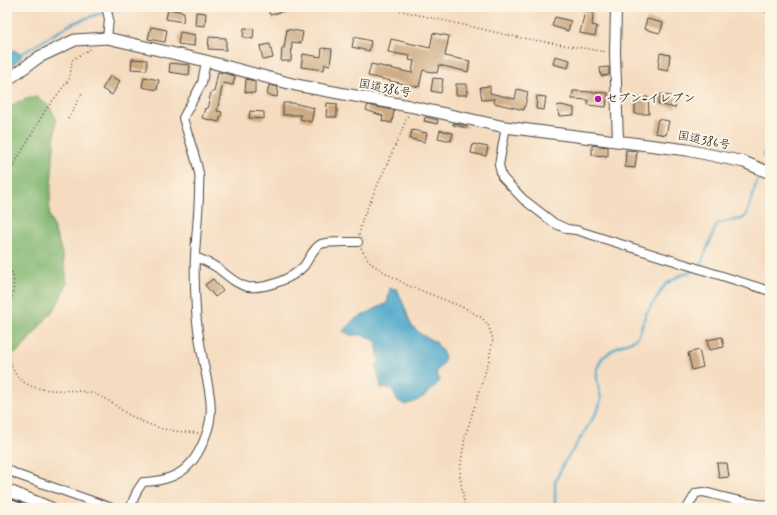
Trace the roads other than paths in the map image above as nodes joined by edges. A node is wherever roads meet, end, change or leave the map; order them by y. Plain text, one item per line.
1 (616, 7) edge
2 (107, 9) edge
3 (107, 38) junction
4 (206, 61) junction
5 (7, 82) edge
6 (505, 127) junction
7 (618, 141) junction
8 (770, 173) edge
9 (358, 242) road end
10 (195, 257) junction
11 (770, 291) edge
12 (7, 469) edge
13 (7, 490) edge
14 (7, 504) edge
15 (770, 504) edge
16 (18, 508) edge
17 (51, 508) edge
18 (112, 508) edge
19 (130, 508) edge
20 (687, 508) edge

1 - 7 main road
2 - 3 street
3 - 4 highway, 国道386号
3 - 5 highway, 国道386号
4 - 6 highway, 国道386号
4 - 10 street
6 - 7 highway, 国道386号
6 - 11 street
7 - 8 highway, 国道386号
9 - 10 street
10 - 19 street
12 - 18 street
13 - 17 highway
14 - 16 highway
15 - 20 street

